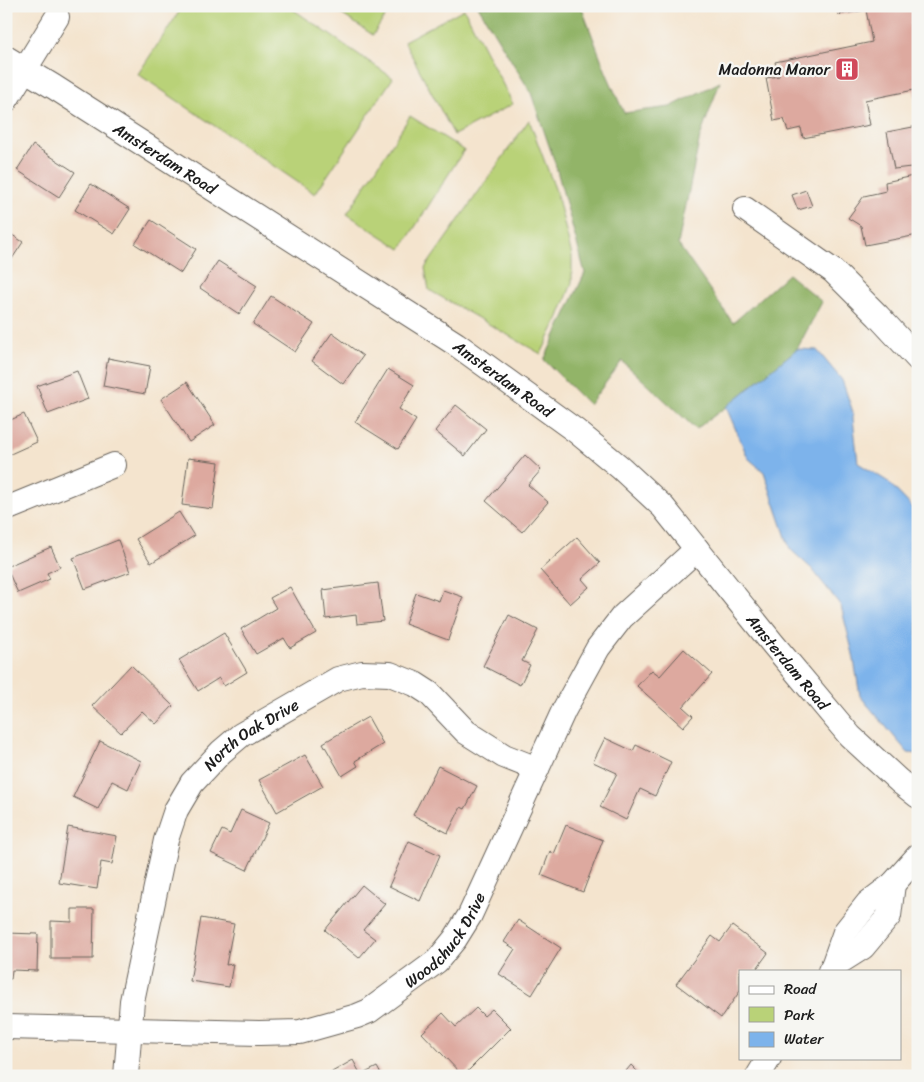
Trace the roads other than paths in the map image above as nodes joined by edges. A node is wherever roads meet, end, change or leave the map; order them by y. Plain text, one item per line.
1 (57, 17) dead end
2 (16, 64) edge
3 (6, 100) edge
4 (745, 209) dead end
5 (918, 359) edge
6 (114, 465) dead end
7 (6, 509) edge
8 (697, 549) junction
9 (537, 770) junction
10 (918, 796) edge
11 (918, 856) edge
12 (832, 968) edge
13 (6, 1027) edge
14 (129, 1030) junction
15 (768, 1060) edge
16 (126, 1076) edge
17 (758, 1076) edge

1 - 2 street
2 - 3 street
2 - 8 street, Amsterdam Road
4 - 5 street
6 - 7 street
8 - 9 street, Woodchuck Drive
8 - 10 street, Amsterdam Road
9 - 14 street, Woodchuck Drive
9 - 14 street, North Oak Drive
11 - 12 street
13 - 14 street, Woodchuck Drive
14 - 16 street, North Oak Drive
15 - 17 street

